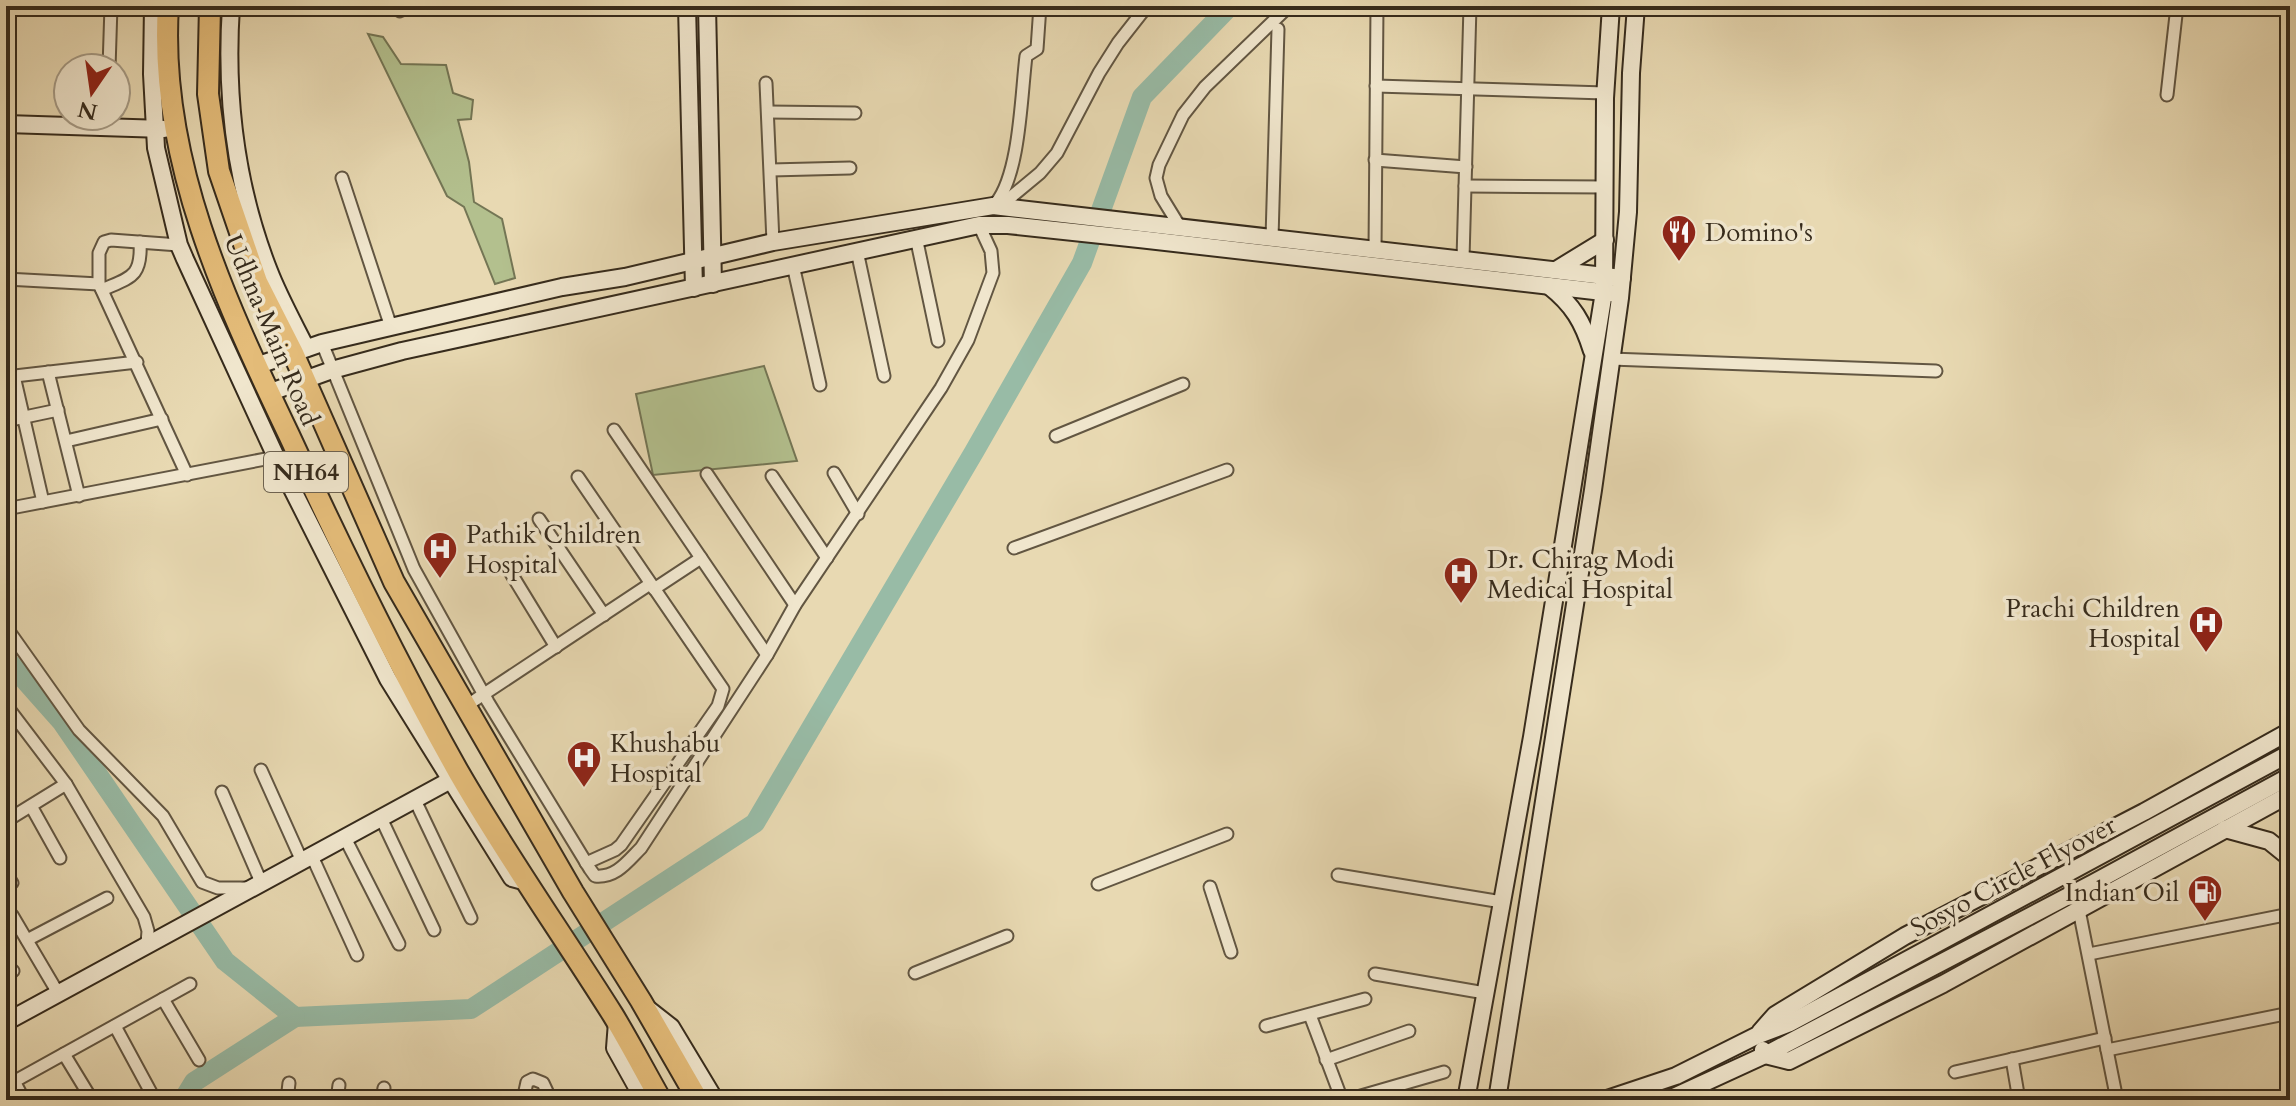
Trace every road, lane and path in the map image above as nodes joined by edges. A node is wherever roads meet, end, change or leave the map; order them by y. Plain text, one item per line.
1 (111, 6) edge
2 (153, 6) edge
3 (168, 6) edge
4 (210, 6) edge
5 (231, 6) edge
6 (687, 6) edge
7 (707, 6) edge
8 (1040, 6) edge
9 (1147, 6) edge
10 (1289, 6) edge
11 (1377, 6) edge
12 (1470, 6) edge
13 (1611, 6) edge
14 (1636, 6) edge
15 (2177, 6) edge
16 (1278, 29) dead end
17 (110, 52) edge
18 (766, 83) dead end
19 (1376, 86) junction
20 (1468, 88) junction
21 (1605, 93) junction
22 (2167, 95) dead end
23 (768, 112) junction
24 (855, 113) dead end
25 (52, 123) edge
26 (6, 124) edge
27 (132, 125) edge
28 (164, 129) junction
29 (1375, 160) junction
30 (1466, 167) junction
31 (850, 168) dead end
32 (771, 170) junction
33 (342, 178) dead end
34 (1465, 186) junction
35 (1605, 187) junction
36 (1001, 207) junction
37 (979, 225) junction
38 (1180, 227) junction
39 (1141, 231) junction
40 (916, 237) junction
41 (1272, 238) junction
42 (1605, 240) junction
43 (140, 242) junction
44 (773, 242) junction
45 (179, 245) junction
46 (1375, 250) junction
47 (857, 251) junction
48 (711, 255) junction
49 (1463, 259) junction
50 (693, 260) junction
51 (793, 265) junction
52 (1556, 270) junction
53 (6, 279) edge
54 (713, 284) junction
55 (1613, 285) junction
56 (1549, 286) junction
57 (101, 287) junction
58 (694, 288) junction
59 (391, 327) junction
60 (938, 341) dead end
61 (307, 348) junction
62 (1594, 356) junction
63 (1611, 359) junction
64 (137, 362) junction
65 (256, 366) junction
66 (332, 370) junction
67 (1936, 371) dead end
68 (48, 372) junction
69 (10, 376) edge
70 (884, 376) dead end
71 (304, 379) junction
72 (1183, 384) dead end
73 (820, 385) dead end
74 (268, 393) junction
75 (58, 410) junction
76 (23, 417) junction
77 (162, 419) junction
78 (6, 421) edge
79 (614, 430) dead end
80 (1056, 436) dead end
81 (66, 441) junction
82 (276, 457) junction
83 (1227, 470) dead end
84 (834, 473) dead end
85 (707, 474) dead end
86 (187, 475) junction
87 (772, 476) dead end
88 (578, 477) dead end
89 (6, 492) edge
90 (79, 496) junction
91 (43, 502) junction
92 (8, 508) edge
93 (858, 514) junction
94 (539, 519) dead end
95 (1014, 548) dead end
96 (701, 558) junction
97 (827, 558) junction
98 (509, 570) dead end
99 (652, 586) junction
100 (795, 605) junction
101 (604, 615) junction
102 (6, 627) edge
103 (556, 647) junction
104 (767, 655) junction
105 (485, 695) junction
106 (6, 705) edge
107 (466, 706) junction
108 (2290, 731) edge
109 (2290, 753) edge
110 (261, 770) dead end
111 (2290, 776) edge
112 (455, 777) junction
113 (66, 784) junction
114 (222, 792) dead end
115 (2290, 794) edge
116 (414, 798) junction
117 (31, 806) junction
118 (380, 816) junction
119 (6, 821) edge
120 (2225, 829) junction
121 (1227, 834) dead end
122 (344, 836) junction
123 (306, 857) junction
124 (60, 858) dead end
125 (2290, 858) edge
126 (586, 863) junction
127 (1338, 875) dead end
128 (1098, 884) dead end
129 (255, 885) junction
130 (1210, 887) dead end
131 (107, 898) dead end
132 (1502, 902) junction
133 (2079, 910) junction
134 (2290, 914) edge
135 (12, 915) dead end
136 (471, 918) dead end
137 (434, 930) dead end
138 (1007, 936) dead end
139 (27, 940) junction
140 (151, 941) junction
141 (399, 944) dead end
142 (1231, 952) dead end
143 (2089, 954) junction
144 (357, 955) dead end
145 (915, 973) dead end
146 (1375, 974) dead end
147 (190, 984) dead end
148 (58, 993) junction
149 (1485, 993) junction
150 (163, 999) junction
151 (1365, 999) dead end
152 (642, 1003) junction
153 (2290, 1013) edge
154 (1310, 1015) junction
155 (616, 1020) junction
156 (6, 1022) edge
157 (115, 1026) junction
158 (1266, 1026) dead end
159 (1793, 1030) junction
160 (1409, 1031) dead end
161 (1756, 1036) junction
162 (2106, 1044) junction
163 (64, 1054) junction
164 (1765, 1055) junction
165 (2012, 1059) junction
166 (199, 1060) dead end
167 (1326, 1060) junction
168 (1444, 1072) dead end
169 (1955, 1072) dead end
170 (289, 1083) dead end
171 (10, 1084) edge
172 (339, 1085) dead end
173 (24, 1100) edge
174 (92, 1100) edge
175 (155, 1100) edge
176 (287, 1100) edge
177 (337, 1100) edge
178 (523, 1100) edge
179 (551, 1100) edge
180 (644, 1100) edge
181 (661, 1100) edge
182 (698, 1100) edge
183 (715, 1100) edge
184 (1345, 1100) edge
185 (1466, 1100) edge
186 (1497, 1100) edge
187 (1604, 1100) edge
188 (1667, 1100) edge
189 (2019, 1100) edge
190 (2117, 1100) edge

1 - 17 street
2 - 28 street
3 - 28 highway, Udhna Main Road / NH64
4 - 61 highway, NH64
5 - 61 street
6 - 50 street
7 - 48 street
8 - 36 street
9 - 36 street
10 - 38 street
11 - 19 street
12 - 20 street
13 - 21 street
14 - 55 street
15 - 22 street
16 - 41 street
18 - 23 street
19 - 20 street
19 - 29 street
20 - 21 street
20 - 30 street
21 - 35 street
23 - 24 street
23 - 32 street
25 - 26 street
27 - 28 street
28 - 45 street
28 - 65 highway, Udhna Main Road / NH64
29 - 30 street
29 - 46 street
30 - 34 street
31 - 32 street
32 - 44 street
33 - 59 street
34 - 35 street
34 - 49 street
35 - 42 street
36 - 39 street
36 - 44 street
37 - 39 street
37 - 40 street
37 - 93 street
38 - 39 street
38 - 41 street
39 - 56 street
40 - 47 street
40 - 60 street
41 - 46 street
42 - 52 street
42 - 55 street
43 - 45 street
43 - 57 street
43 - 57 street
44 - 48 street
45 - 82 street
46 - 49 street
47 - 51 street
47 - 70 street
48 - 50 street
48 - 54 street
49 - 52 street
50 - 58 street
50 - 59 street
51 - 54 street
51 - 73 street
52 - 55 street
53 - 57 street
54 - 58 street
55 - 56 street
55 - 62 street
55 - 63 street
56 - 62 street
57 - 64 street
58 - 66 street
59 - 61 street
61 - 65 street
61 - 66 street
61 - 71 highway, NH64
62 - 132 street
63 - 67 street
63 - 186 street
64 - 68 street
64 - 77 street
65 - 74 highway, Udhna Main Road / NH64
66 - 71 street
66 - 105 street
68 - 69 street
68 - 75 street
69 - 76 street
71 - 74 street
71 - 107 highway, NH64
72 - 80 street
74 - 112 highway, Udhna Main Road / NH64
75 - 76 street
75 - 81 street
76 - 78 street
76 - 91 street
77 - 81 street
77 - 86 street
79 - 96 street
81 - 90 street
82 - 86 street
82 - 112 street
83 - 95 street
84 - 93 street
85 - 100 street
86 - 90 street
87 - 97 street
88 - 99 street
89 - 92 street
90 - 91 street
91 - 92 street
93 - 97 street
94 - 101 street
96 - 99 street
96 - 104 street
97 - 100 street
98 - 103 street
99 - 101 street
99 - 126 street
100 - 104 street
101 - 103 street
102 - 129 street
103 - 105 street
104 - 126 street
105 - 107 street
105 - 126 street
106 - 113 street
107 - 152 highway, NH64
108 - 161 street
109 - 159 street, Sosyo Circle Flyover
110 - 123 street
111 - 159 street, Sosyo Circle Flyover
112 - 116 street
112 - 155 highway, Udhna Main Road / NH64
113 - 117 street
113 - 140 street
114 - 129 street
115 - 120 street
116 - 118 street
116 - 136 street
117 - 119 street
117 - 124 street
118 - 122 street
118 - 137 street
120 - 125 street
120 - 133 street
121 - 128 street
122 - 123 street
122 - 141 street
123 - 129 street
123 - 144 street
127 - 132 street
129 - 140 street
130 - 142 street
131 - 139 street
132 - 149 street
133 - 143 street
133 - 164 street
134 - 143 street
135 - 139 street
138 - 145 street
139 - 148 street
140 - 148 street
143 - 162 street
146 - 149 street
147 - 150 street
148 - 156 street
149 - 185 street
150 - 157 street
150 - 166 street
151 - 154 street
152 - 182 highway, NH64
152 - 183 street
153 - 162 street
154 - 158 street
154 - 167 street
155 - 180 street
155 - 181 highway, NH64
157 - 163 street
157 - 175 street
159 - 161 street, Sosyo Circle Flyover
159 - 164 street, Sosyo Circle Flyover
160 - 167 street
161 - 164 street
161 - 187 street
162 - 165 street
162 - 190 street
163 - 171 street
163 - 174 street
164 - 188 street, Sosyo Circle Flyover
165 - 169 street
165 - 189 street
167 - 184 street
168 - 184 street
170 - 176 street
171 - 173 street
172 - 177 street
178 - 179 street

